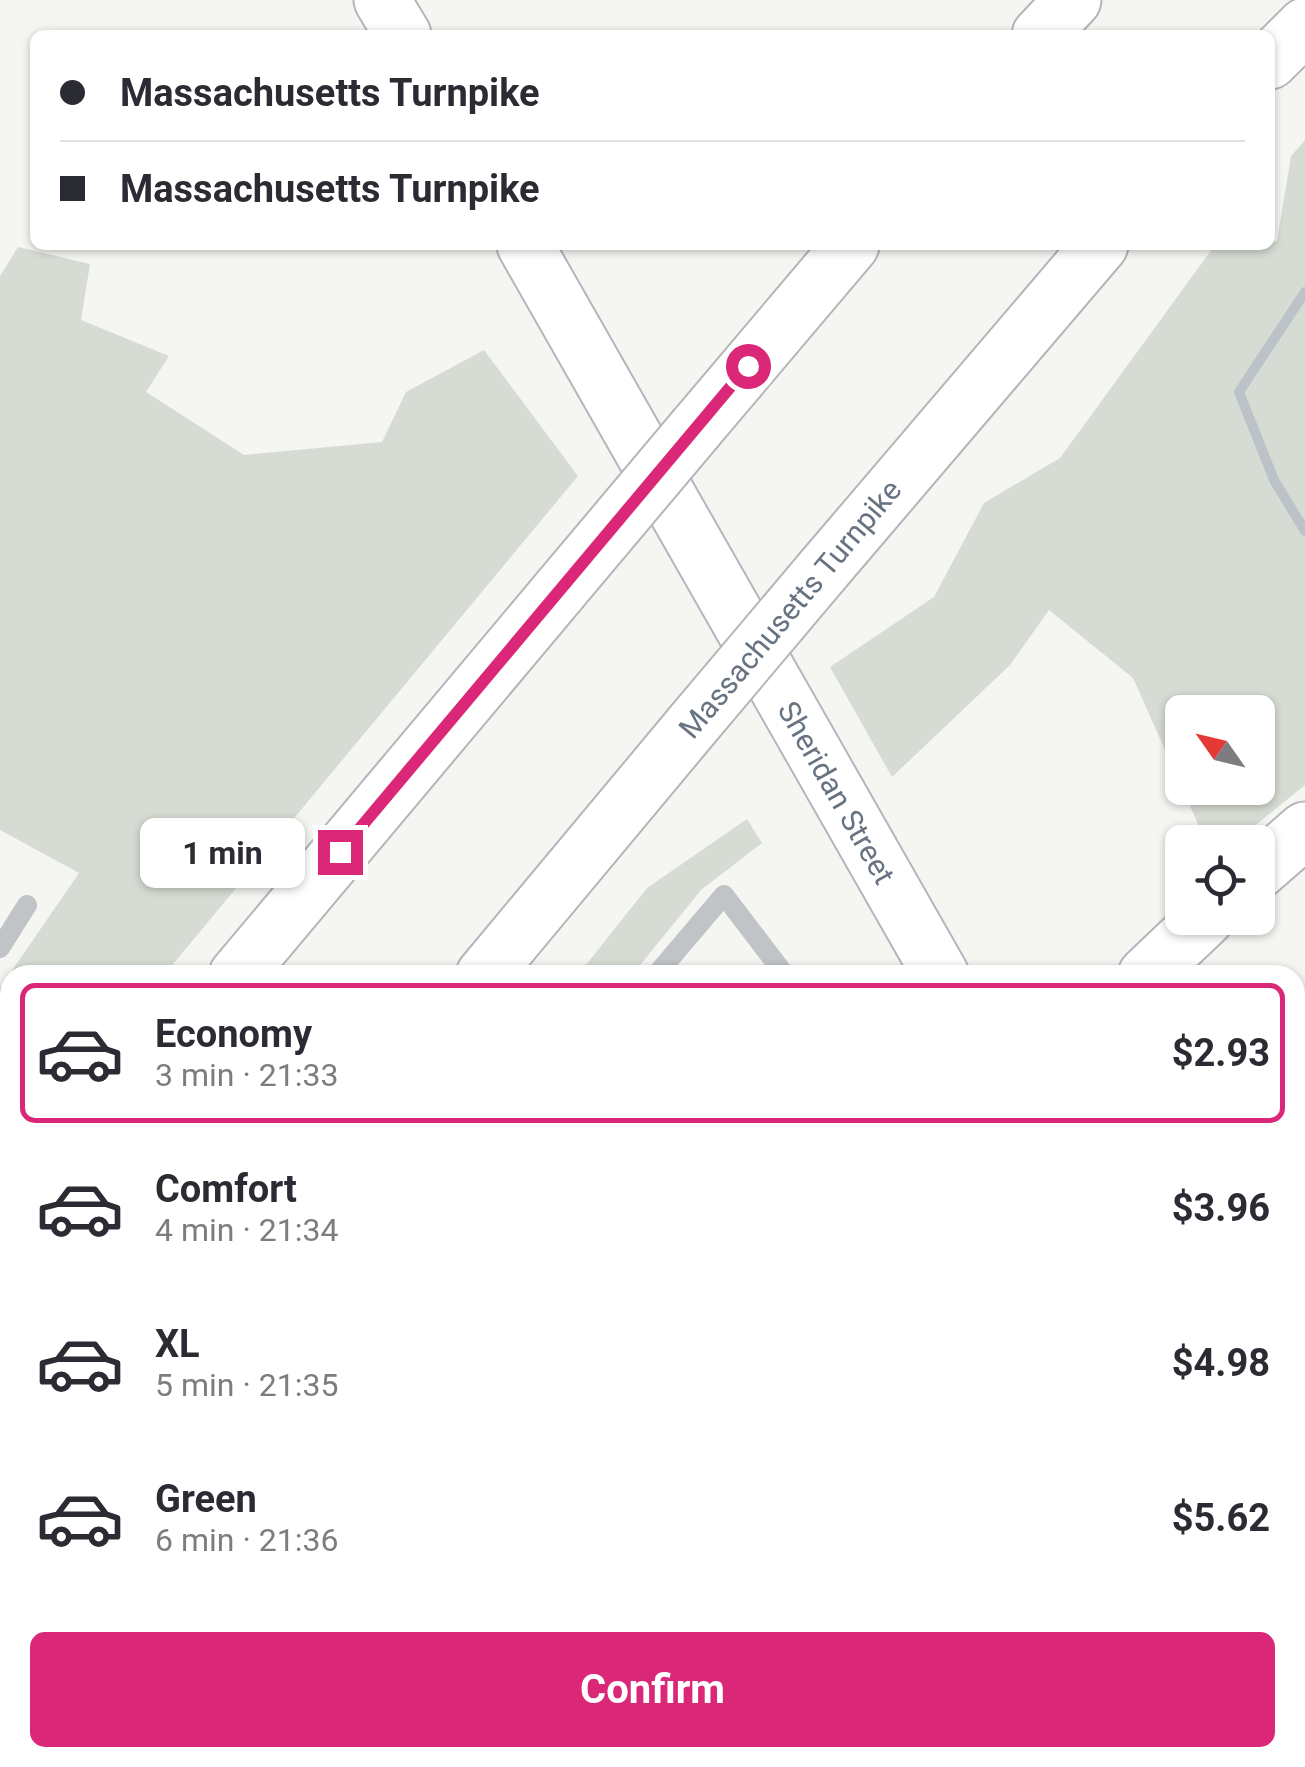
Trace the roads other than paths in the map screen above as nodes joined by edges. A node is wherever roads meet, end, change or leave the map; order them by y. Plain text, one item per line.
1 (382, 0) edge
2 (1073, 0) edge
3 (1305, 26) edge
4 (399, 30) edge
5 (1045, 30) edge
6 (1275, 56) edge
7 (528, 250) edge
8 (847, 250) edge
9 (1096, 250) edge
10 (1305, 830) edge
11 (1275, 856) edge
12 (26, 905) dead end
13 (1188, 935) edge
14 (0, 948) edge
15 (245, 965) edge
16 (492, 965) edge
17 (664, 965) edge
18 (776, 965) edge
19 (935, 965) edge
20 (1157, 965) edge

1 - 4 main road
2 - 5 main road
3 - 6 main road
7 - 19 main road, Sheridan Street
8 - 15 main road, bridge
9 - 16 main road, Massachusetts Turnpike, bridge
10 - 11 main road
12 - 14 lane
13 - 20 main road
17 - 18 lane

